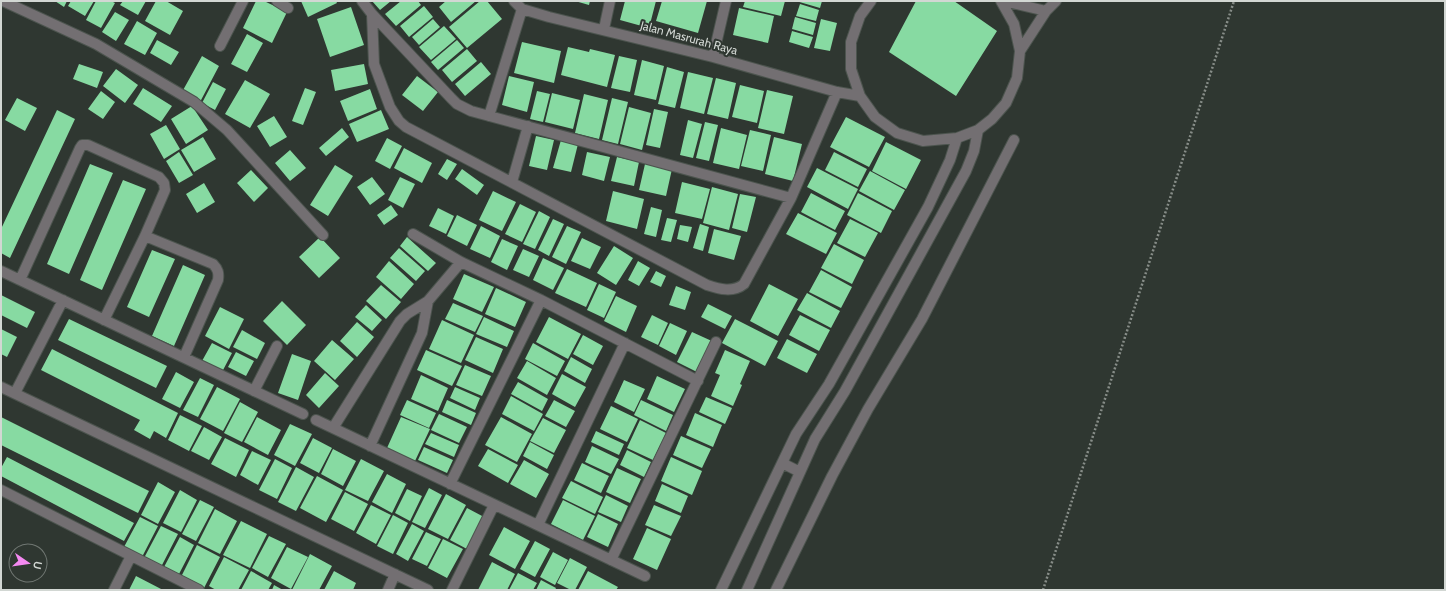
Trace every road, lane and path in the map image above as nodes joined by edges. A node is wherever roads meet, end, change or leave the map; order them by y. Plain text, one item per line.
1 (3, 1) edge
2 (243, 1) edge
3 (277, 1) edge
4 (362, 1) edge
5 (514, 1) edge
6 (610, 1) edge
7 (726, 1) edge
8 (871, 1) edge
9 (1001, 1) edge
10 (1004, 1) edge
11 (1056, 1) edge
12 (1234, 1) edge
13 (288, 8) dead end
14 (522, 9) junction
15 (1046, 11) junction
16 (372, 14) junction
17 (604, 29) junction
18 (220, 46) dead end
19 (1020, 51) junction
20 (713, 58) junction
21 (837, 92) junction
22 (860, 96) junction
23 (489, 116) junction
24 (528, 126) junction
25 (978, 130) junction
26 (958, 138) junction
27 (1014, 140) dead end
28 (512, 182) junction
29 (791, 198) junction
30 (413, 234) dead end
31 (323, 235) dead end
32 (145, 236) junction
33 (461, 262) junction
34 (1, 271) edge
35 (20, 280) junction
36 (63, 300) junction
37 (541, 300) junction
38 (428, 301) junction
39 (104, 320) junction
40 (716, 342) dead end
41 (625, 343) junction
42 (277, 346) dead end
43 (184, 357) junction
44 (698, 381) junction
45 (1, 387) edge
46 (254, 391) junction
47 (15, 393) junction
48 (303, 414) dead end
49 (316, 420) dead end
50 (333, 428) junction
51 (370, 446) junction
52 (782, 463) junction
53 (800, 472) junction
54 (450, 484) junction
55 (1, 490) edge
56 (494, 504) junction
57 (538, 525) junction
58 (131, 556) junction
59 (611, 560) junction
60 (396, 574) junction
61 (646, 576) dead end
62 (114, 590) edge
63 (198, 590) edge
64 (388, 590) edge
65 (428, 590) edge
66 (452, 590) edge
67 (721, 590) edge
68 (747, 590) edge
69 (776, 590) edge
70 (1043, 590) edge

1 - 31 street
2 - 18 street
3 - 13 street
4 - 16 street
5 - 14 street, Jalan Masrurah Raya
6 - 17 street
7 - 20 street
8 - 22 street
9 - 19 street
10 - 15 street
11 - 15 street
12 - 70 path
14 - 17 street, Jalan Masrurah Raya
14 - 23 street
15 - 19 street
16 - 23 street
16 - 28 street
17 - 20 street, Jalan Masrurah Raya
19 - 25 street
20 - 21 street, Jalan Masrurah Raya
21 - 22 street, Jalan Masrurah Raya
21 - 29 street
22 - 26 street
23 - 24 street
24 - 28 street
24 - 29 street
25 - 26 street
25 - 53 street
26 - 52 street
27 - 69 street
28 - 29 street
30 - 33 street
32 - 35 street
32 - 39 street
32 - 43 street
33 - 37 street
33 - 38 street
34 - 35 street
35 - 36 street
36 - 39 street
36 - 47 street
37 - 41 street
37 - 54 street
38 - 50 street
38 - 51 street
39 - 43 street
40 - 44 street
41 - 44 street
41 - 57 street
42 - 46 street
43 - 46 street
44 - 59 street
45 - 47 street
46 - 48 street
47 - 60 street
49 - 50 street
50 - 51 street
51 - 54 street
52 - 53 street
52 - 67 street
53 - 68 street
54 - 56 street
55 - 58 street
56 - 57 street
56 - 66 street
57 - 59 street
58 - 62 street
58 - 63 street
59 - 61 street
60 - 64 street
60 - 65 street

